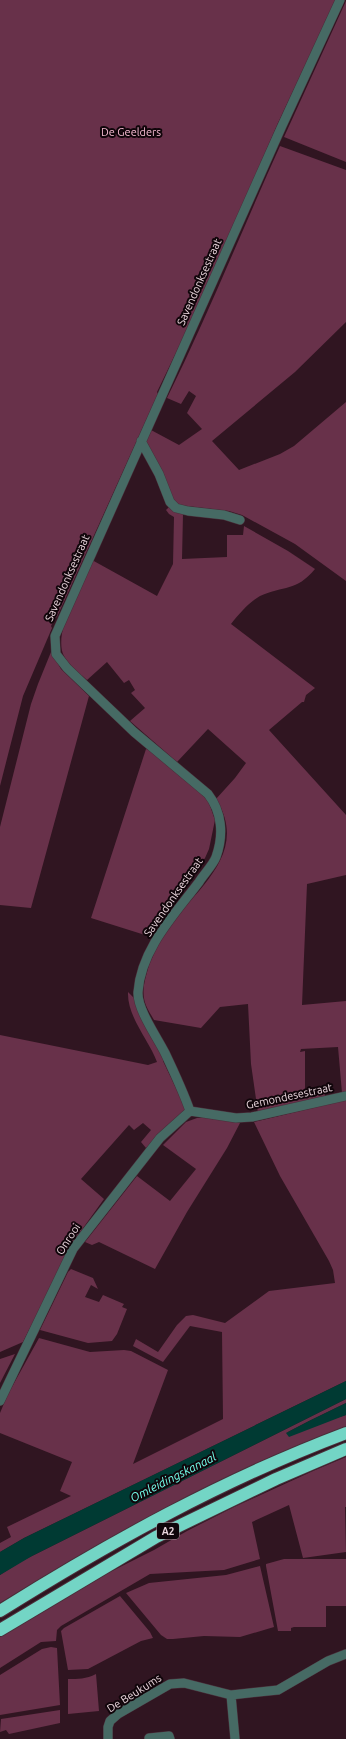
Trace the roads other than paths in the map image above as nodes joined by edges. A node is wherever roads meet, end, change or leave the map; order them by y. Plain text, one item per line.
1 (340, 0) edge
2 (141, 441) junction
3 (240, 520) dead end
4 (346, 1096) edge
5 (190, 1111) junction
6 (0, 1401) edge
7 (346, 1433) edge
8 (346, 1450) edge
9 (0, 1611) edge
10 (0, 1630) edge
11 (346, 1654) edge
12 (231, 1695) junction
13 (150, 1738) dead end
14 (108, 1739) edge
15 (170, 1739) edge
16 (235, 1739) edge

1 - 2 street, Savendonksestraat
2 - 3 street
2 - 5 street, Savendonksestraat
4 - 5 street, Gemondesestraat
5 - 6 street, Onrooi
7 - 9 highway, A2
8 - 10 highway, A2
11 - 12 street, De Beukums
12 - 14 street, De Beukums
12 - 16 street
13 - 15 street

